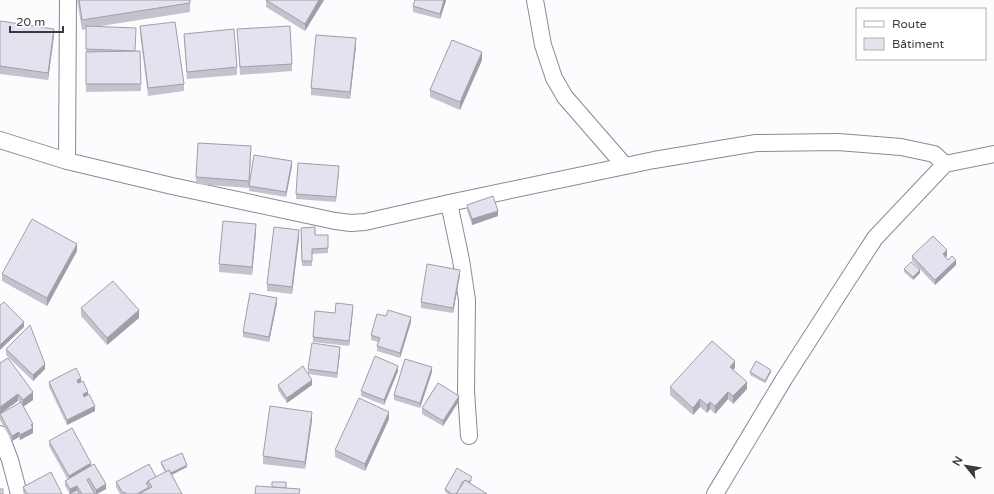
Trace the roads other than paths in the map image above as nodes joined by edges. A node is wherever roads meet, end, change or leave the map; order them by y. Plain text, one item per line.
1 (68, 0) edge
2 (535, 0) edge
3 (0, 140) edge
4 (994, 154) edge
5 (67, 160) junction
6 (945, 164) junction
7 (625, 166) junction
8 (449, 202) junction
9 (0, 434) edge
10 (469, 436) dead end
11 (19, 494) edge
12 (715, 494) edge

1 - 5 street
2 - 7 street
3 - 5 street
4 - 6 street
5 - 8 street
6 - 7 street
6 - 12 street
7 - 8 street
8 - 10 street
9 - 11 street

